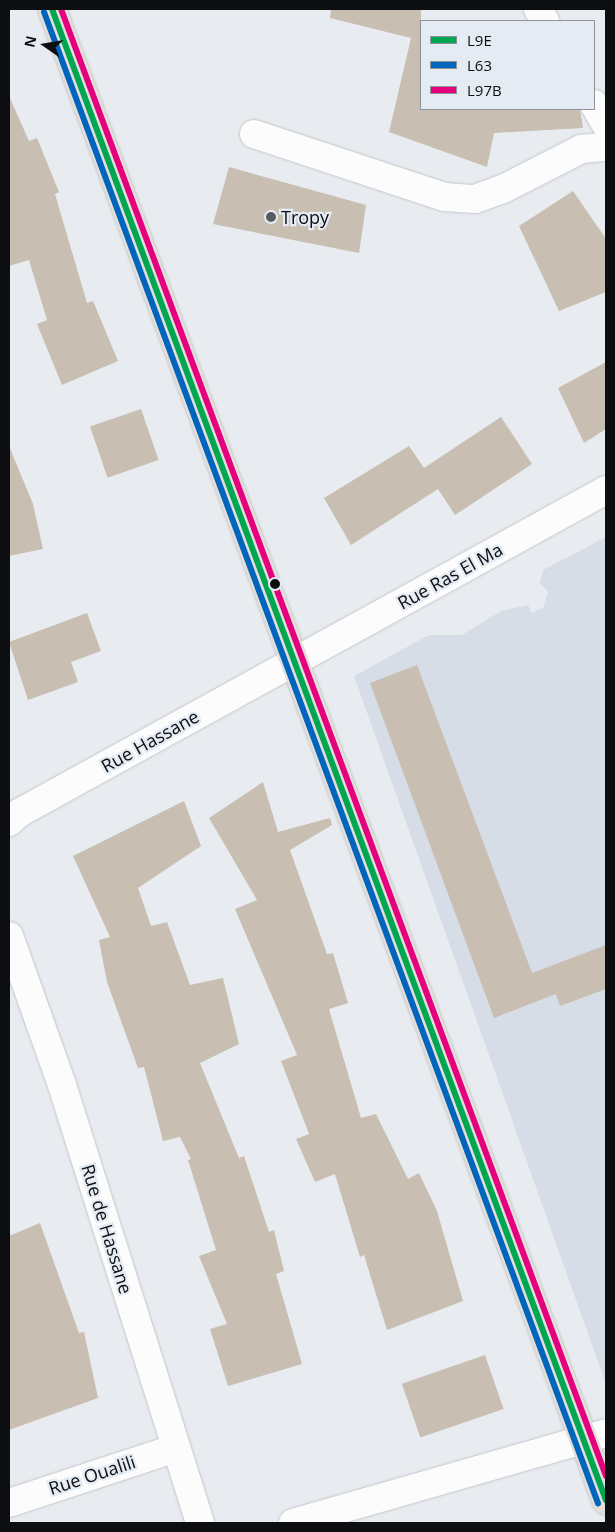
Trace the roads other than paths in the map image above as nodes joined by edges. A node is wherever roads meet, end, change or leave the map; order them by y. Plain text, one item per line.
1 (52, 9) edge
2 (538, 9) edge
3 (544, 20) edge
4 (595, 106) edge
5 (606, 125) edge
6 (254, 134) dead end
7 (606, 147) edge
8 (606, 490) edge
9 (293, 662) junction
10 (9, 822) edge
11 (9, 936) edge
12 (595, 1436) edge
13 (176, 1448) junction
14 (606, 1500) edge
15 (9, 1502) edge
16 (200, 1523) edge
17 (294, 1523) edge

1 - 9 main road
2 - 3 street
4 - 5 street
6 - 7 street
8 - 9 street, Rue Ras El Ma
9 - 10 street, Rue Hassane
9 - 12 main road
11 - 13 street, Rue de Hassane
12 - 14 main road
12 - 17 street
13 - 15 street, Rue Oualili
13 - 16 street, Rue de Hassane

